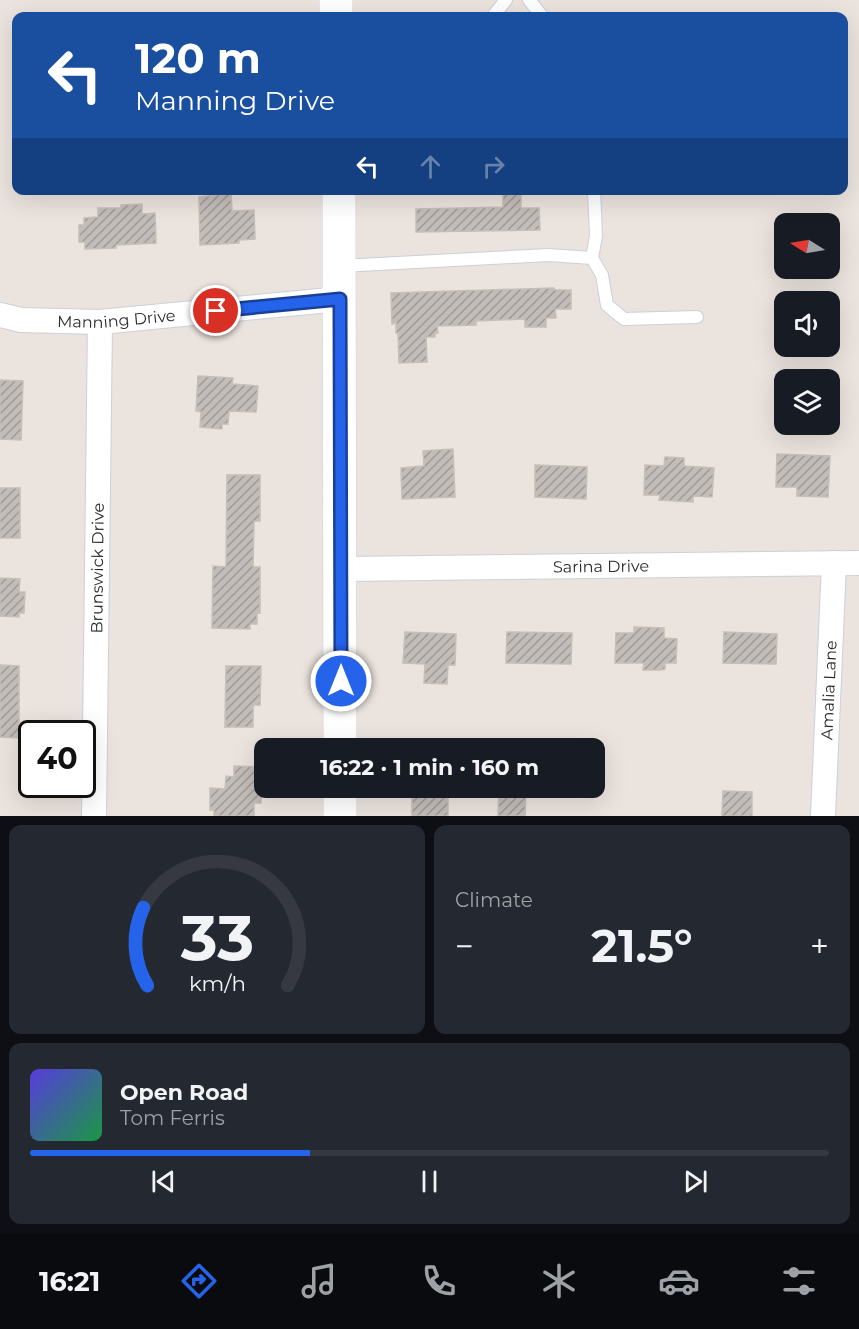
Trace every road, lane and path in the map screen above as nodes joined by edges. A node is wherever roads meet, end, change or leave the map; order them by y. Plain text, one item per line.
1 (506, 0) edge
2 (529, 0) edge
3 (496, 12) edge
4 (539, 12) edge
5 (339, 195) edge
6 (594, 195) edge
7 (592, 258) junction
8 (340, 266) junction
9 (340, 299) junction
10 (0, 315) edge
11 (697, 317) dead end
12 (100, 322) junction
13 (859, 562) edge
14 (834, 563) junction
15 (341, 568) junction
16 (340, 738) edge
17 (340, 798) edge
18 (94, 816) edge
19 (340, 816) edge
20 (823, 816) edge

1 - 3 lane
2 - 4 lane
5 - 8 street
6 - 7 lane
7 - 8 lane
7 - 11 lane
8 - 9 street
9 - 12 street, Manning Drive
9 - 15 street
10 - 12 street, Manning Drive
12 - 18 street, Brunswick Drive
13 - 14 street, Sarina Drive
14 - 15 street, Sarina Drive
14 - 20 street, Amalia Lane
15 - 16 street
17 - 19 street

